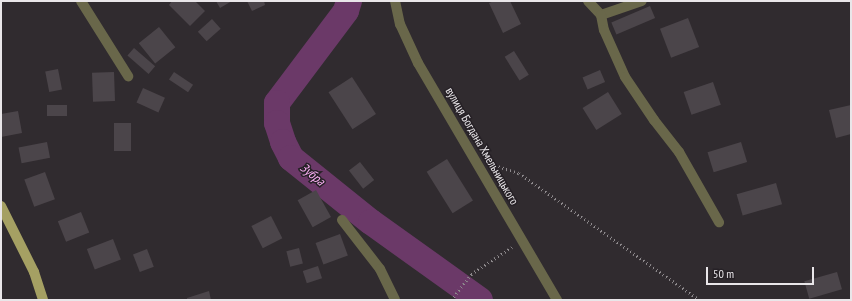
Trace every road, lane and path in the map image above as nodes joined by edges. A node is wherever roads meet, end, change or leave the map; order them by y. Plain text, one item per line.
1 (82, 1) edge
2 (395, 1) edge
3 (588, 1) edge
4 (642, 1) edge
5 (601, 16) junction
6 (128, 76) dead end
7 (473, 158) junction
8 (1, 206) edge
9 (342, 220) dead end
10 (719, 222) dead end
11 (522, 240) junction
12 (43, 300) edge
13 (395, 300) edge
14 (452, 300) edge
15 (557, 300) edge
16 (700, 300) edge

1 - 6 street
2 - 7 street, вулиця Богдана Хмельницького
3 - 5 street
4 - 5 street
5 - 10 street
7 - 11 street, вулиця Богдана Хмельницького
7 - 16 path
8 - 12 main road
9 - 13 street
11 - 14 path
11 - 15 street, вулиця Богдана Хмельницького

